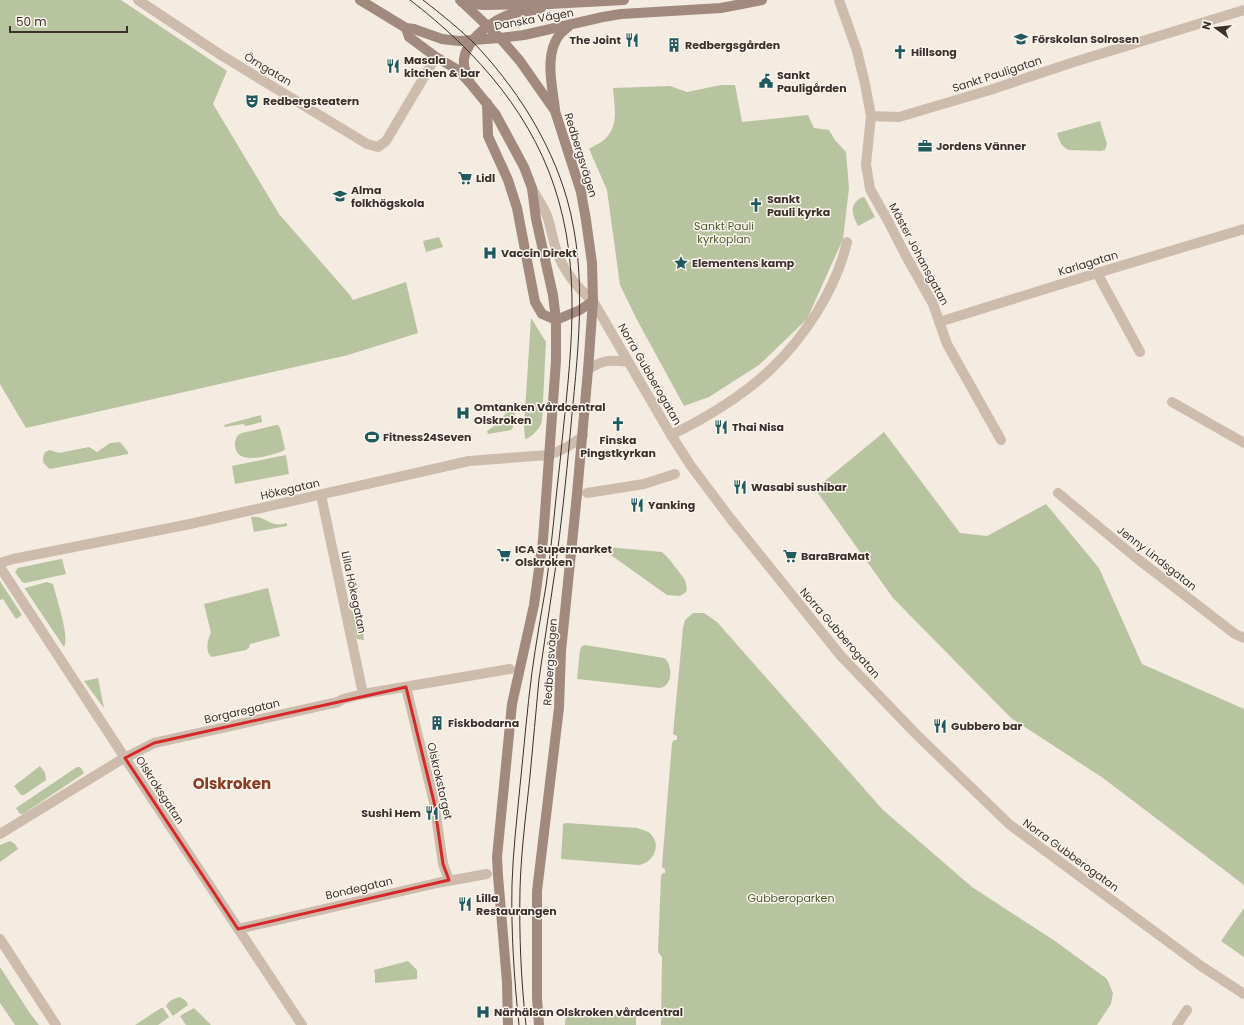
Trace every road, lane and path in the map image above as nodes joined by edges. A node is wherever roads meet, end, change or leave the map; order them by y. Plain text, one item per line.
1 (138, 0) edge
2 (360, 0) edge
3 (624, 0) edge
4 (762, 0) edge
5 (839, 0) edge
6 (461, 1) edge
7 (550, 4) junction
8 (1244, 10) edge
9 (570, 25) junction
10 (487, 26) junction
11 (406, 28) junction
12 (500, 38) junction
13 (474, 40) junction
14 (436, 57) junction
15 (470, 83) junction
16 (487, 103) junction
17 (555, 111) junction
18 (871, 116) junction
19 (532, 188) junction
20 (1244, 229) edge
21 (847, 242) dead end
22 (1097, 273) junction
23 (593, 301) junction
24 (556, 320) junction
25 (940, 322) junction
26 (1140, 352) dead end
27 (628, 362) junction
28 (588, 370) junction
29 (1172, 402) dead end
30 (671, 435) junction
31 (582, 436) junction
32 (1001, 440) dead end
33 (1244, 444) edge
34 (548, 454) junction
35 (675, 474) dead end
36 (587, 493) dead end
37 (1058, 493) dead end
38 (321, 495) junction
39 (0, 563) edge
40 (0, 567) edge
41 (1244, 638) edge
42 (510, 669) dead end
43 (406, 687) junction
44 (363, 694) junction
45 (125, 758) junction
46 (0, 834) edge
47 (487, 874) dead end
48 (449, 880) junction
49 (238, 929) junction
50 (0, 939) edge
51 (1244, 994) edge
52 (1187, 1010) dead end
53 (56, 1025) edge
54 (302, 1025) edge
55 (508, 1025) edge
56 (539, 1025) edge
57 (1176, 1025) edge

1 - 14 street, Örngatan
2 - 11 street
3 - 7 street, Danska Vägen
4 - 9 street, Danska Vägen
5 - 18 street
6 - 7 street, Danska Vägen
6 - 10 street, Redbergsvägen
7 - 10 street
8 - 18 street, Sankt Pauligatan
9 - 12 street, Danska Vägen
9 - 17 street
10 - 12 street, Redbergsvägen
10 - 13 street
11 - 13 street, Danska Vägen
11 - 14 street, Redbergsvägen
12 - 13 street, Danska Vägen
12 - 17 street, Redbergsvägen
13 - 15 street
14 - 15 street, Redbergsvägen
15 - 16 street, Redbergsvägen
16 - 19 street, Redbergsvägen
16 - 24 street
17 - 23 street, Redbergsvägen
18 - 25 street, Mäster Johansgatan
19 - 23 street, Norra Gubberogatan
19 - 24 street, Redbergsvägen
20 - 22 street, Karlagatan
21 - 30 street
22 - 25 street, Karlagatan
22 - 26 street
23 - 24 street
23 - 27 street, Norra Gubberogatan
23 - 28 street, Redbergsvägen
24 - 34 street, Redbergsvägen
25 - 32 street, Mäster Johansgatan
27 - 28 street
27 - 30 street, Norra Gubberogatan
28 - 31 street, Redbergsvägen
29 - 33 street
30 - 51 street, Norra Gubberogatan
31 - 34 street, Hökegatan
31 - 56 street, Redbergsvägen
34 - 38 street, Hökegatan
34 - 55 street, Redbergsvägen
35 - 36 street
37 - 41 street, Jenny Lindsgatan
38 - 39 street, Hökegatan
38 - 44 street, Lilla Hökegatan
40 - 45 street, Olskroksgatan
42 - 43 street, Borgaregatan
43 - 44 street, Borgaregatan
43 - 48 street, Olskrokstorget
44 - 45 street, Borgaregatan
45 - 46 street, Borgaregatan
45 - 49 street, Olskroksgatan
47 - 48 street, Bondegatan
48 - 49 street, Bondegatan
49 - 54 street, Olskroksgatan
50 - 53 street
52 - 57 street

